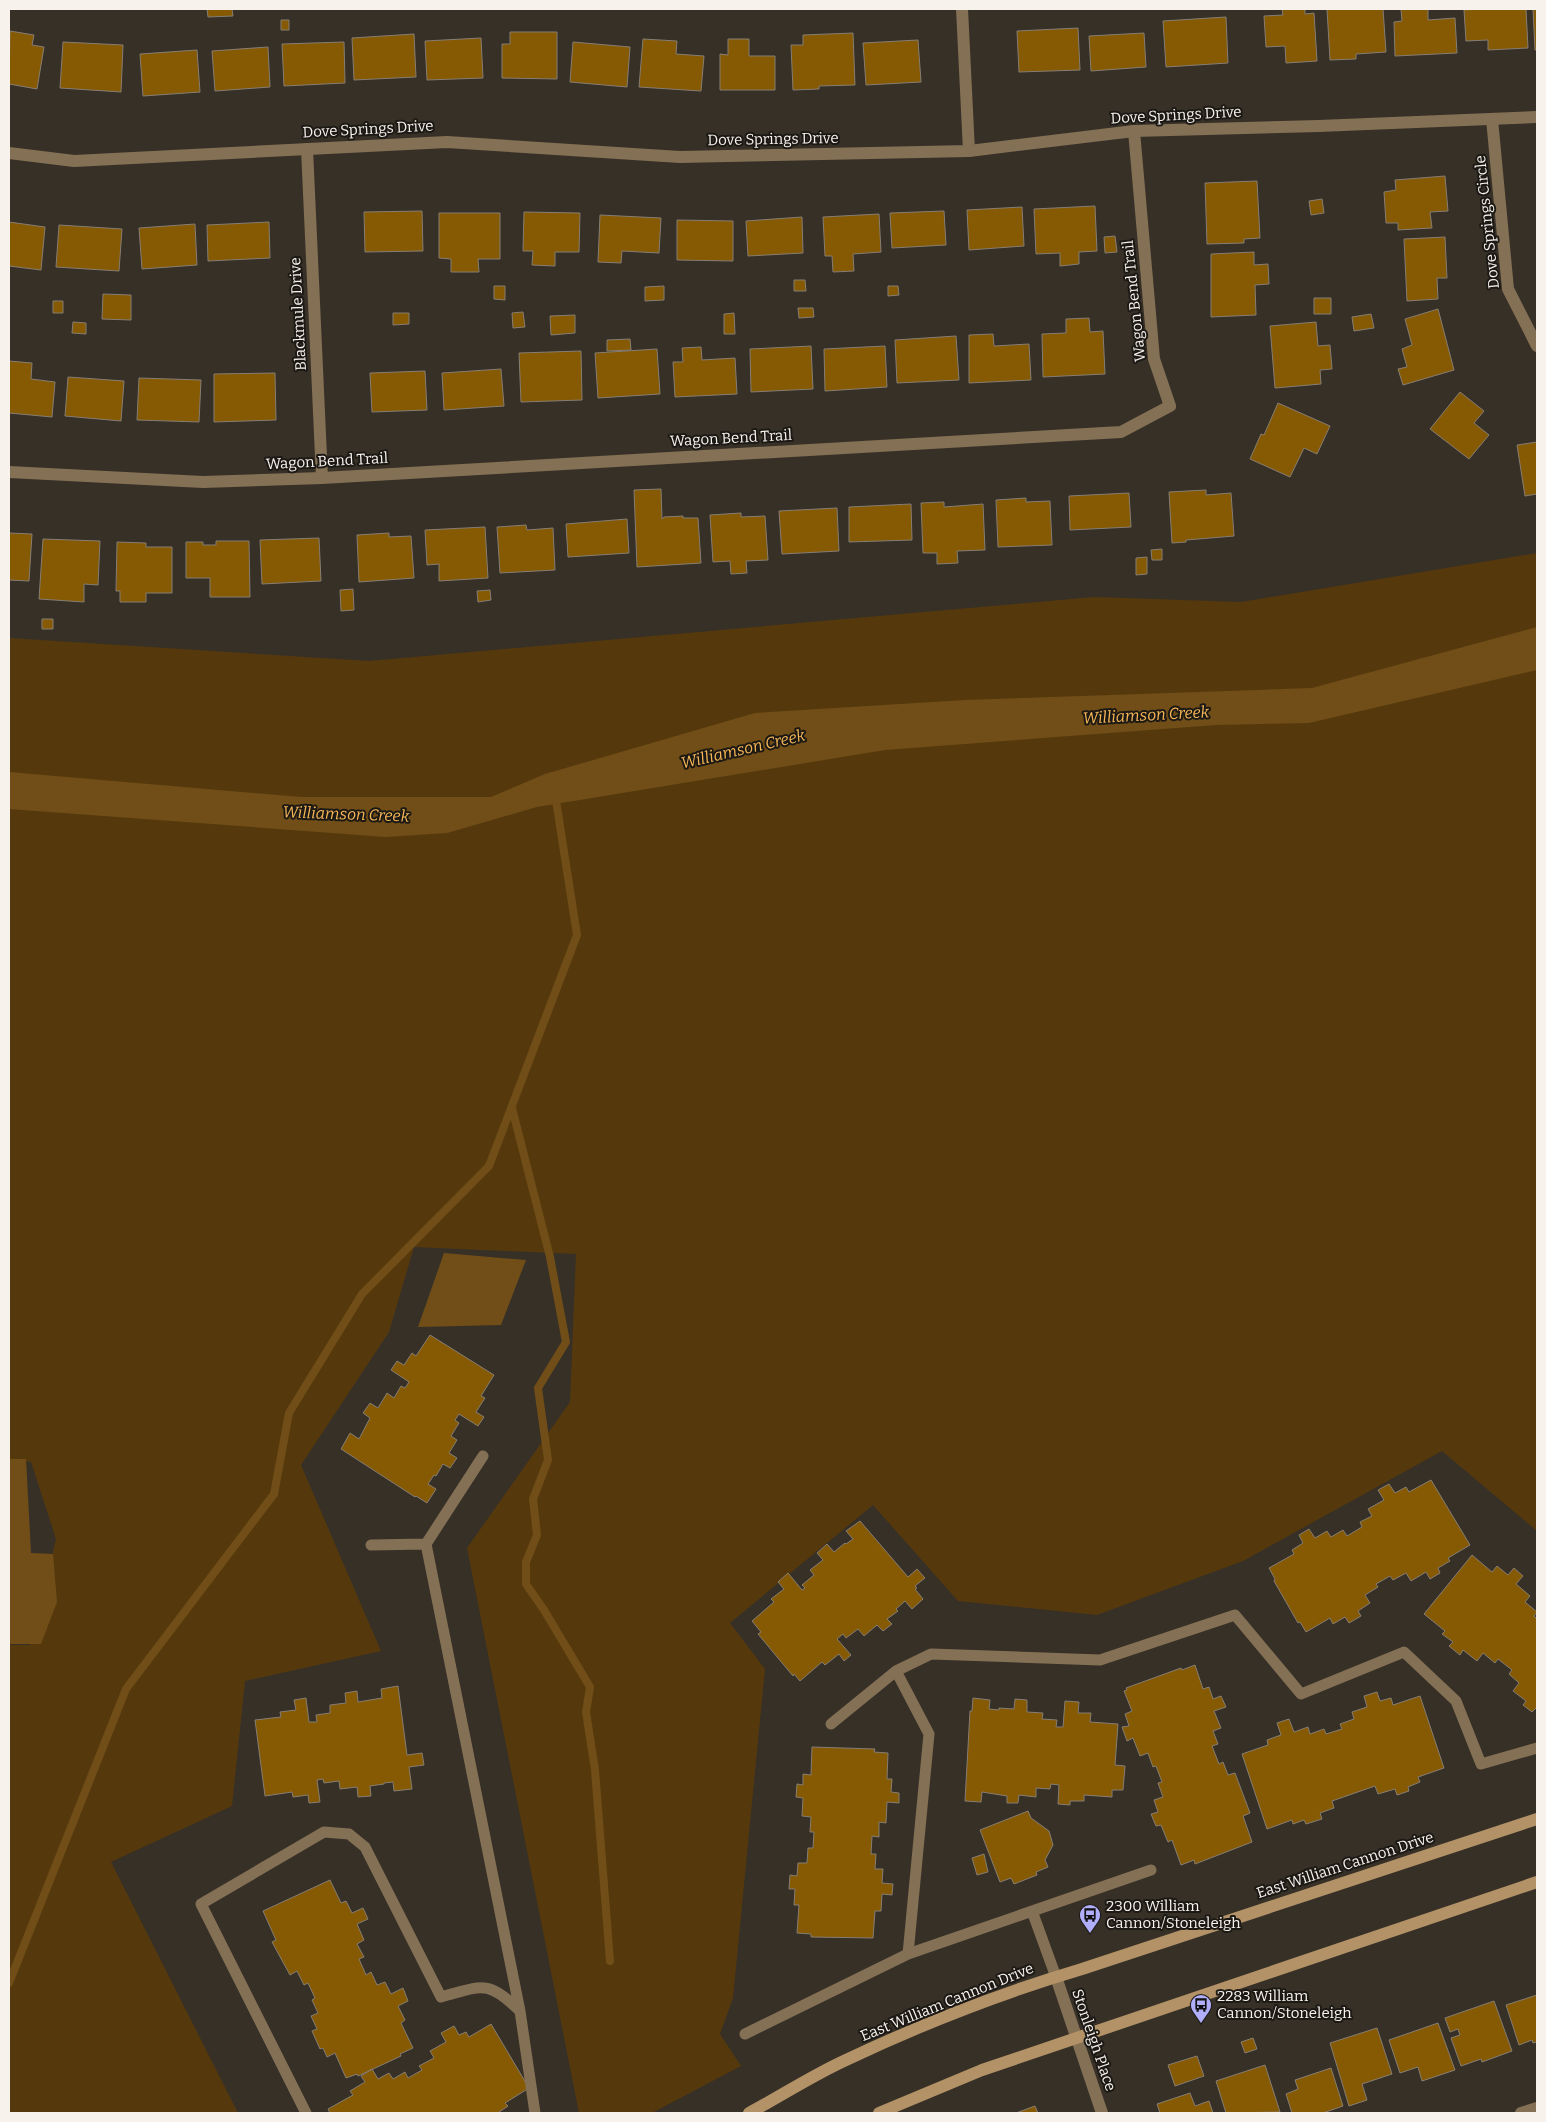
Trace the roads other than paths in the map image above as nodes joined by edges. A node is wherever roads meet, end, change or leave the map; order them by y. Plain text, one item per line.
1 (962, 9) edge
2 (1537, 117) edge
3 (1492, 119) junction
4 (1134, 131) junction
5 (307, 149) junction
6 (969, 150) junction
7 (9, 153) edge
8 (1537, 346) edge
9 (9, 472) edge
10 (322, 478) junction
11 (483, 1456) dead end
12 (426, 1544) junction
13 (371, 1545) dead end
14 (896, 1671) junction
15 (831, 1724) dead end
16 (1537, 1748) edge
17 (1537, 1819) edge
18 (1151, 1870) dead end
19 (1537, 1882) edge
20 (1032, 1911) junction
21 (908, 1954) junction
22 (1056, 1977) junction
23 (520, 2011) junction
24 (744, 2034) dead end
25 (1077, 2038) junction
26 (1537, 2108) edge
27 (306, 2113) edge
28 (536, 2113) edge
29 (749, 2113) edge
30 (879, 2113) edge
31 (1102, 2113) edge
32 (1521, 2113) edge

1 - 6 street
2 - 3 street, Dove Springs Drive
3 - 4 street, Dove Springs Drive
3 - 8 street, Dove Springs Circle
4 - 6 street, Dove Springs Drive
4 - 10 street, Wagon Bend Trail
5 - 6 street, Dove Springs Drive
5 - 7 street, Dove Springs Drive
5 - 10 street, Blackmule Drive
9 - 10 street, Wagon Bend Trail
11 - 12 lane
12 - 13 lane
12 - 23 lane
14 - 15 lane
14 - 16 lane
14 - 21 lane
17 - 22 main road, East William Cannon Drive
18 - 20 lane
19 - 25 main road
20 - 21 lane
20 - 22 lane
21 - 24 lane
22 - 25 street, Stonleigh Place
22 - 29 main road, East William Cannon Drive
23 - 27 lane
23 - 28 lane
25 - 30 main road
25 - 31 street, Stonleigh Place
26 - 32 street

